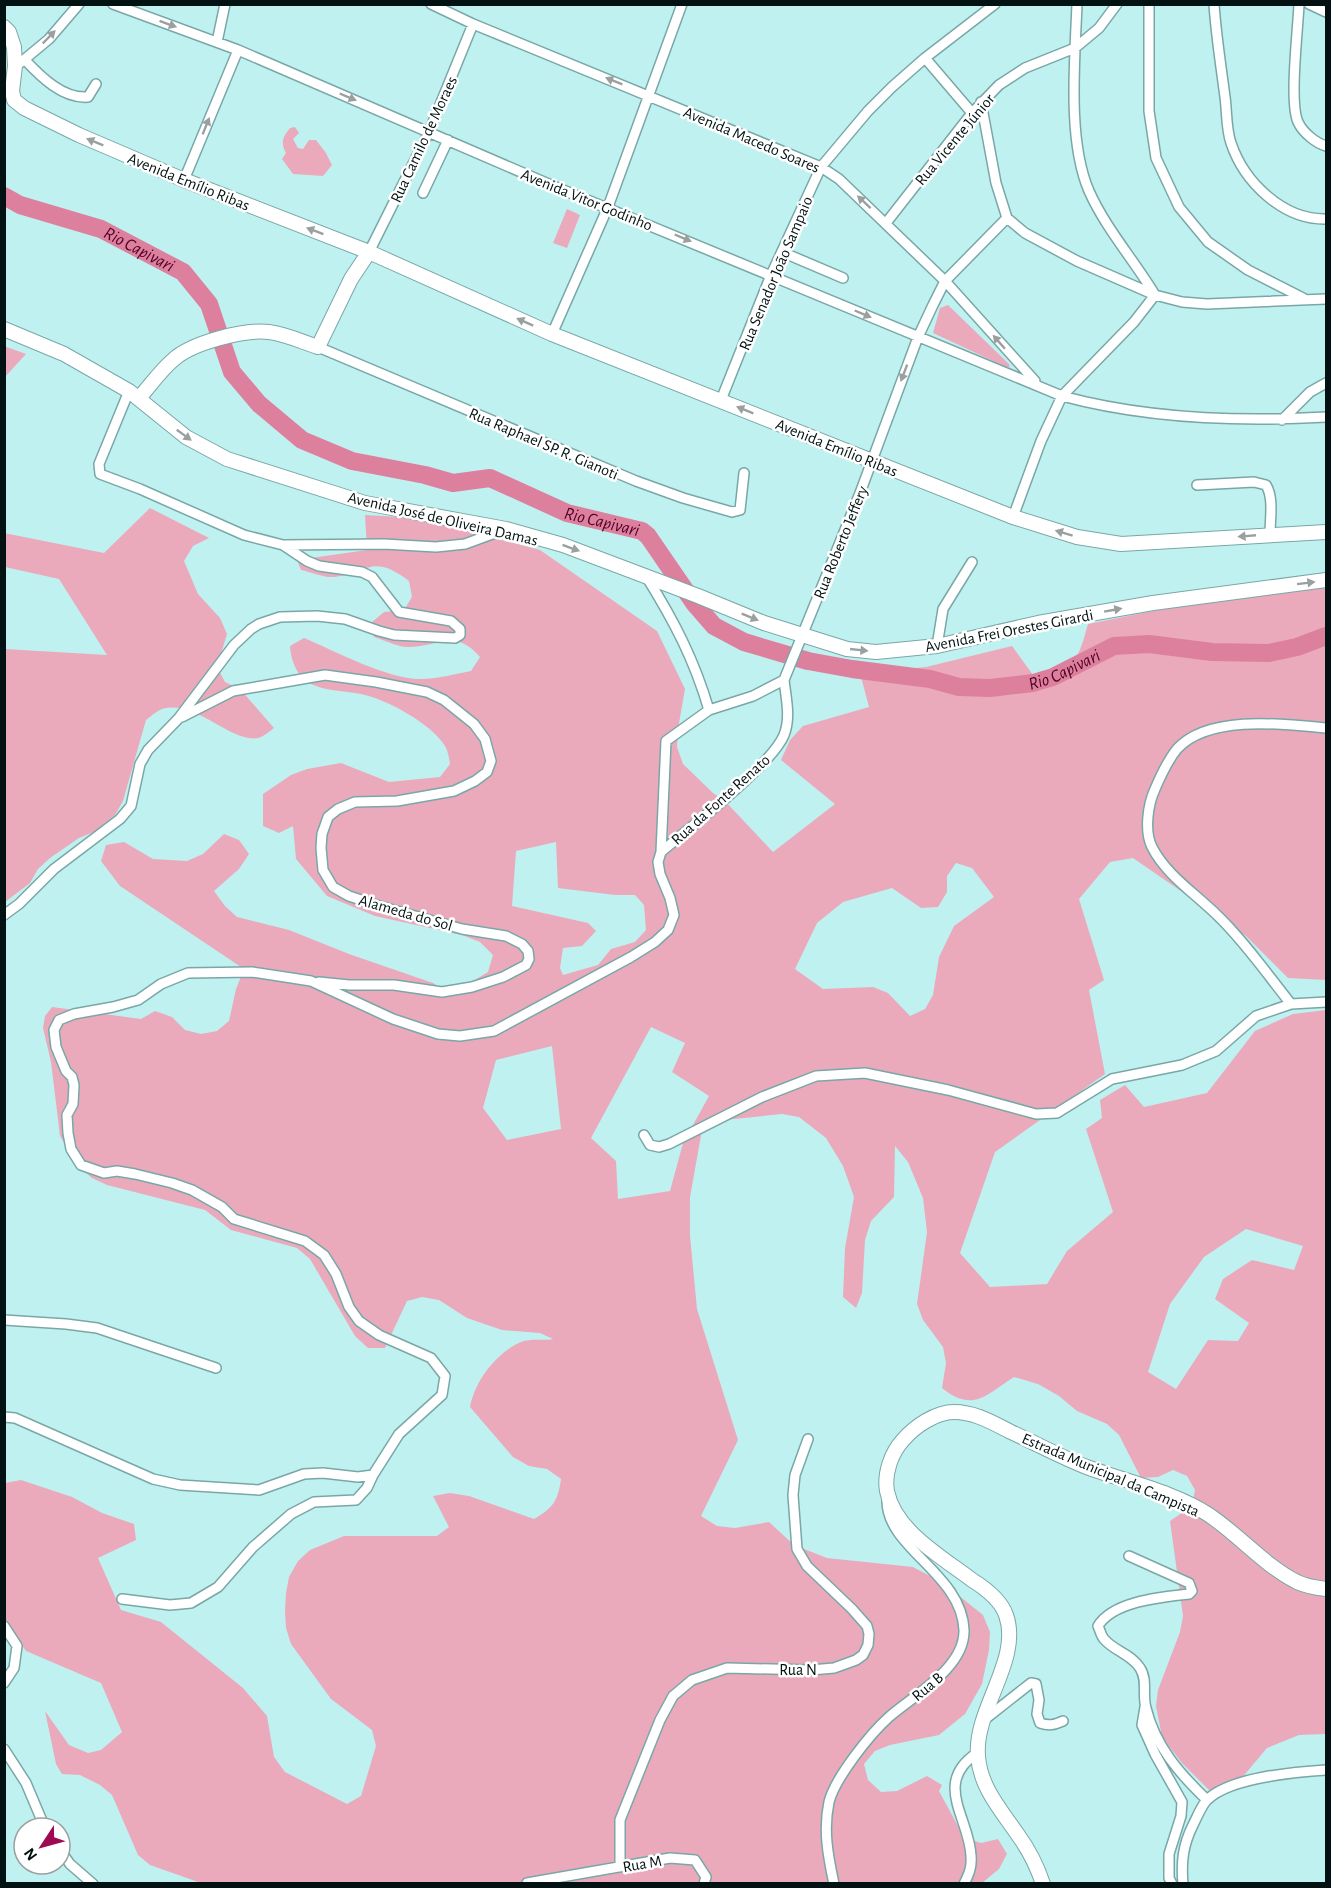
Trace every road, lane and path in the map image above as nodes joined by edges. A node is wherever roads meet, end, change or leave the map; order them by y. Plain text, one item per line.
1 (79, 4) edge
2 (112, 4) edge
3 (225, 4) edge
4 (431, 4) edge
5 (682, 4) edge
6 (995, 4) edge
7 (1077, 4) edge
8 (1117, 4) edge
9 (1149, 4) edge
10 (1214, 4) edge
11 (1299, 4) edge
12 (1309, 4) edge
13 (1326, 12) edge
14 (473, 24) junction
15 (4, 27) edge
16 (217, 42) junction
17 (1075, 48) junction
18 (238, 50) junction
19 (925, 58) junction
20 (20, 63) junction
21 (96, 84) dead end
22 (649, 96) junction
23 (981, 102) junction
24 (972, 113) junction
25 (429, 132) junction
26 (448, 140) junction
27 (1326, 146) edge
28 (821, 167) junction
29 (184, 180) junction
30 (423, 193) dead end
31 (608, 207) junction
32 (1007, 218) junction
33 (1326, 219) edge
34 (886, 223) junction
35 (369, 252) junction
36 (782, 252) junction
37 (771, 275) junction
38 (843, 278) dead end
39 (945, 281) junction
40 (1155, 295) junction
41 (1326, 298) edge
42 (1305, 299) junction
43 (4, 329) edge
44 (552, 334) junction
45 (918, 337) junction
46 (318, 347) junction
47 (1016, 362) junction
48 (1007, 372) junction
49 (1326, 382) edge
50 (1039, 385) junction
51 (134, 395) junction
52 (1062, 396) junction
53 (721, 400) junction
54 (1326, 417) edge
55 (1282, 420) junction
56 (871, 461) junction
57 (744, 473) dead end
58 (1197, 485) dead end
59 (1013, 517) junction
60 (506, 529) junction
61 (1326, 532) edge
62 (1270, 534) junction
63 (283, 545) junction
64 (972, 562) dead end
65 (646, 576) junction
66 (1326, 580) edge
67 (698, 596) joint
68 (801, 639) junction
69 (937, 646) junction
70 (786, 677) junction
71 (709, 710) junction
72 (178, 719) junction
73 (1326, 728) edge
74 (661, 852) junction
75 (4, 915) edge
76 (311, 981) junction
77 (1326, 1002) edge
78 (1291, 1004) junction
79 (644, 1135) dead end
80 (4, 1320) edge
81 (216, 1368) dead end
82 (4, 1417) edge
83 (807, 1439) dead end
84 (373, 1475) junction
85 (887, 1489) junction
86 (1129, 1556) dead end
87 (1326, 1589) edge
88 (122, 1599) dead end
89 (4, 1626) edge
90 (4, 1683) edge
91 (1145, 1707) junction
92 (1063, 1721) dead end
93 (982, 1722) junction
94 (4, 1749) edge
95 (977, 1753) junction
96 (1326, 1770) edge
97 (1207, 1800) junction
98 (40, 1816) edge
99 (72, 1866) edge
100 (620, 1867) junction
101 (527, 1883) edge
102 (93, 1884) edge
103 (704, 1884) edge
104 (834, 1884) edge
105 (964, 1884) edge
106 (1044, 1884) edge
107 (1172, 1884) edge
108 (1183, 1884) edge

20 -> 1 street
2 -> 16 street, Avenida Vitor Godinho
3 - 16 street
4 - 14 street, Avenida Macedo Soares
5 - 22 street
6 - 19 street, Rua Senador João Sampaio
7 - 17 street
8 - 17 street, Rua Vicente Júnior
9 - 42 street
10 - 33 street
11 - 27 street
12 - 13 street
22 -> 14 street, Avenida Macedo Soares
14 - 25 street, Rua Camilo de Moraes
15 - 20 street
16 - 18 street, Avenida Vitor Godinho
17 - 23 street, Rua Vicente Júnior
17 - 40 street
18 -> 25 street, Avenida Vitor Godinho
29 -> 18 street
19 - 24 street
19 - 28 street, Rua Senador João Sampaio
20 - 21 street
29 -> 20 street, Avenida Emílio Ribas
22 - 28 street, Avenida Macedo Soares
22 - 31 street
23 - 24 street, Rua Vicente Júnior
23 - 32 street
24 - 34 street, Rua Vicente Júnior
25 - 26 street, Avenida Vitor Godinho
25 - 35 street, Rua Camilo de Moraes
26 - 30 street
26 - 31 street, Avenida Vitor Godinho
34 -> 28 street, Avenida Macedo Soares
28 - 36 street, Rua Senador João Sampaio
35 -> 29 street, Avenida Emílio Ribas
31 -> 37 street, Avenida Vitor Godinho
31 - 44 street
32 - 39 street, Rua Roberto Jeffery
32 - 40 street
34 - 39 street, Avenida Macedo Soares
44 -> 35 street, Avenida Emílio Ribas
35 - 46 street
36 - 37 street, Rua Senador João Sampaio
36 - 38 street
37 -> 45 street, Avenida Vitor Godinho
37 - 53 street, Rua Senador João Sampaio
39 - 45 street, Rua Roberto Jeffery
47 -> 39 street, Avenida Macedo Soares
40 - 42 street
40 - 52 street
41 - 42 street
43 - 51 street, Avenida José de Oliveira Damas
44 - 53 street, Avenida Emílio Ribas
45 - 48 street, Avenida Vitor Godinho
45 -> 56 street, Rua Roberto Jeffery
46 - 51 street
46 - 57 street, Rua Raphael SP. R. Gianoti
47 - 48 street
47 - 50 street, Avenida Macedo Soares
48 - 50 street, Avenida Vitor Godinho
49 - 55 street
50 - 52 street, Avenida Vitor Godinho
51 -> 60 street, Avenida José de Oliveira Damas
51 - 63 street
52 - 55 street, Avenida Vitor Godinho
52 - 59 street
56 -> 53 street, Avenida Emílio Ribas
54 - 55 street, Avenida Vitor Godinho
56 - 59 street, Avenida Emílio Ribas
56 - 68 street, Rua Roberto Jeffery
58 - 62 street
62 -> 59 street, Avenida Emílio Ribas
60 - 63 street
60 -> 65 street, Avenida José de Oliveira Damas
61 - 62 street, Avenida Emílio Ribas
63 - 72 street
64 - 69 street
65 - 67 street, Avenida José de Oliveira Damas
65 - 71 street
69 -> 66 street, Avenida Frei Orestes Girardi
67 -> 68 street, Avenida Frei Orestes Girardi
68 -> 69 street, Avenida Frei Orestes Girardi
68 - 70 street, Rua Roberto Jeffery
70 - 71 street
70 - 74 street, Rua da Fonte Renato
71 - 74 street
72 - 75 street
72 - 76 street, Alameda do Sol
73 - 78 street
74 - 76 street, Rua da Fonte Renato
76 - 84 street
77 - 78 street
78 - 79 street
80 - 81 street
82 - 84 street
83 - 100 street, Rua N
84 - 88 street
85 - 87 street, Estrada Municipal da Campista
85 - 93 street, Estrada Municipal da Campista
85 - 104 street, Rua B
86 - 91 street
89 - 90 street
91 - 97 street
91 - 107 street
92 - 93 street
93 - 95 street, Estrada Municipal da Campista
94 - 98 street
95 - 105 street
95 - 106 street, Estrada Municipal da Campista
96 - 97 street
97 - 108 street
99 - 102 street
100 - 101 street, Rua M
100 - 103 street, Rua M

